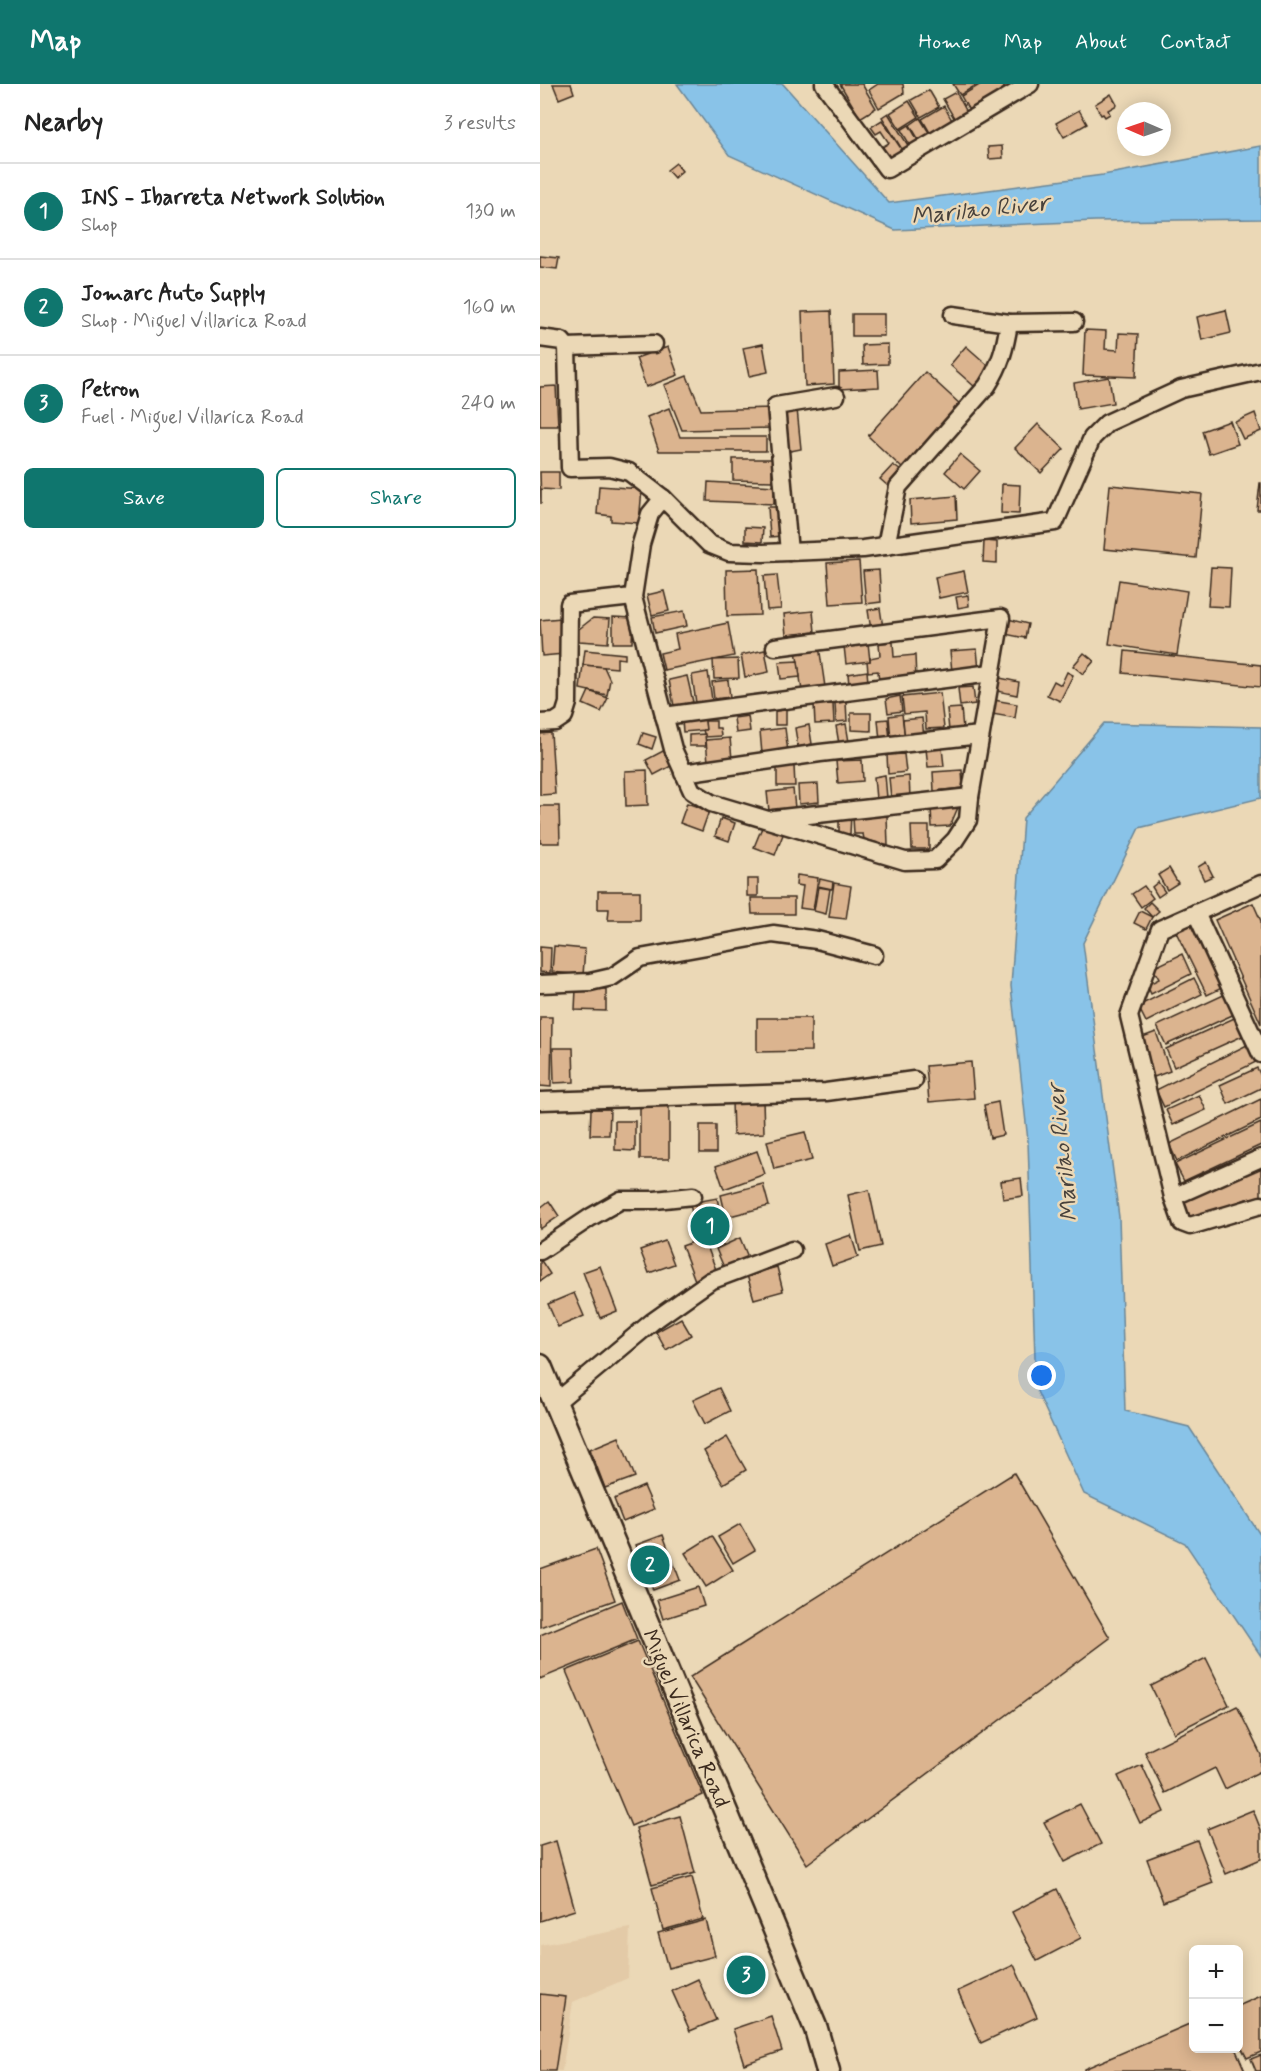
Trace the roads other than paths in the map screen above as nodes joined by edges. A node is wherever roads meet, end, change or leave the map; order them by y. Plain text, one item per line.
1 (824, 84) edge
2 (1030, 84) edge
3 (953, 315) dead end
4 (1074, 322) dead end
5 (1009, 323) junction
6 (540, 339) edge
7 (654, 344) dead end
8 (567, 348) junction
9 (1261, 371) edge
10 (836, 396) dead end
11 (663, 498) junction
12 (886, 546) junction
13 (789, 552) junction
14 (633, 597) junction
15 (775, 647) dead end
16 (991, 673) junction
17 (664, 716) junction
18 (540, 723) edge
19 (980, 735) junction
20 (683, 773) junction
21 (970, 797) junction
22 (767, 820) junction
23 (1261, 884) edge
24 (1196, 913) junction
25 (874, 955) dead end
26 (540, 984) edge
27 (1261, 1054) edge
28 (914, 1080) dead end
29 (540, 1101) edge
30 (1261, 1158) edge
31 (693, 1196) dead end
32 (1173, 1197) junction
33 (1261, 1205) edge
34 (792, 1250) dead end
35 (540, 1251) edge
36 (540, 1366) edge
37 (555, 1403) junction
38 (828, 2071) edge

1 - 2 street
3 - 5 street
4 - 5 street
5 - 12 street
6 - 8 street
7 - 8 street
8 - 11 street
9 - 12 street
10 - 13 street
11 - 13 street
11 - 14 street
12 - 13 street
14 - 17 street
14 - 18 street
15 - 16 street
16 - 17 street
16 - 19 street
17 - 20 street
19 - 20 street
19 - 21 street
20 - 22 street
21 - 22 street
21 - 22 street
23 - 24 street
24 - 27 street
24 - 32 street
25 - 26 street
28 - 29 street
30 - 32 street
31 - 35 street
32 - 33 street
34 - 37 street
36 - 37 main road, Miguel Villarica Road
37 - 38 main road, Miguel Villarica Road

